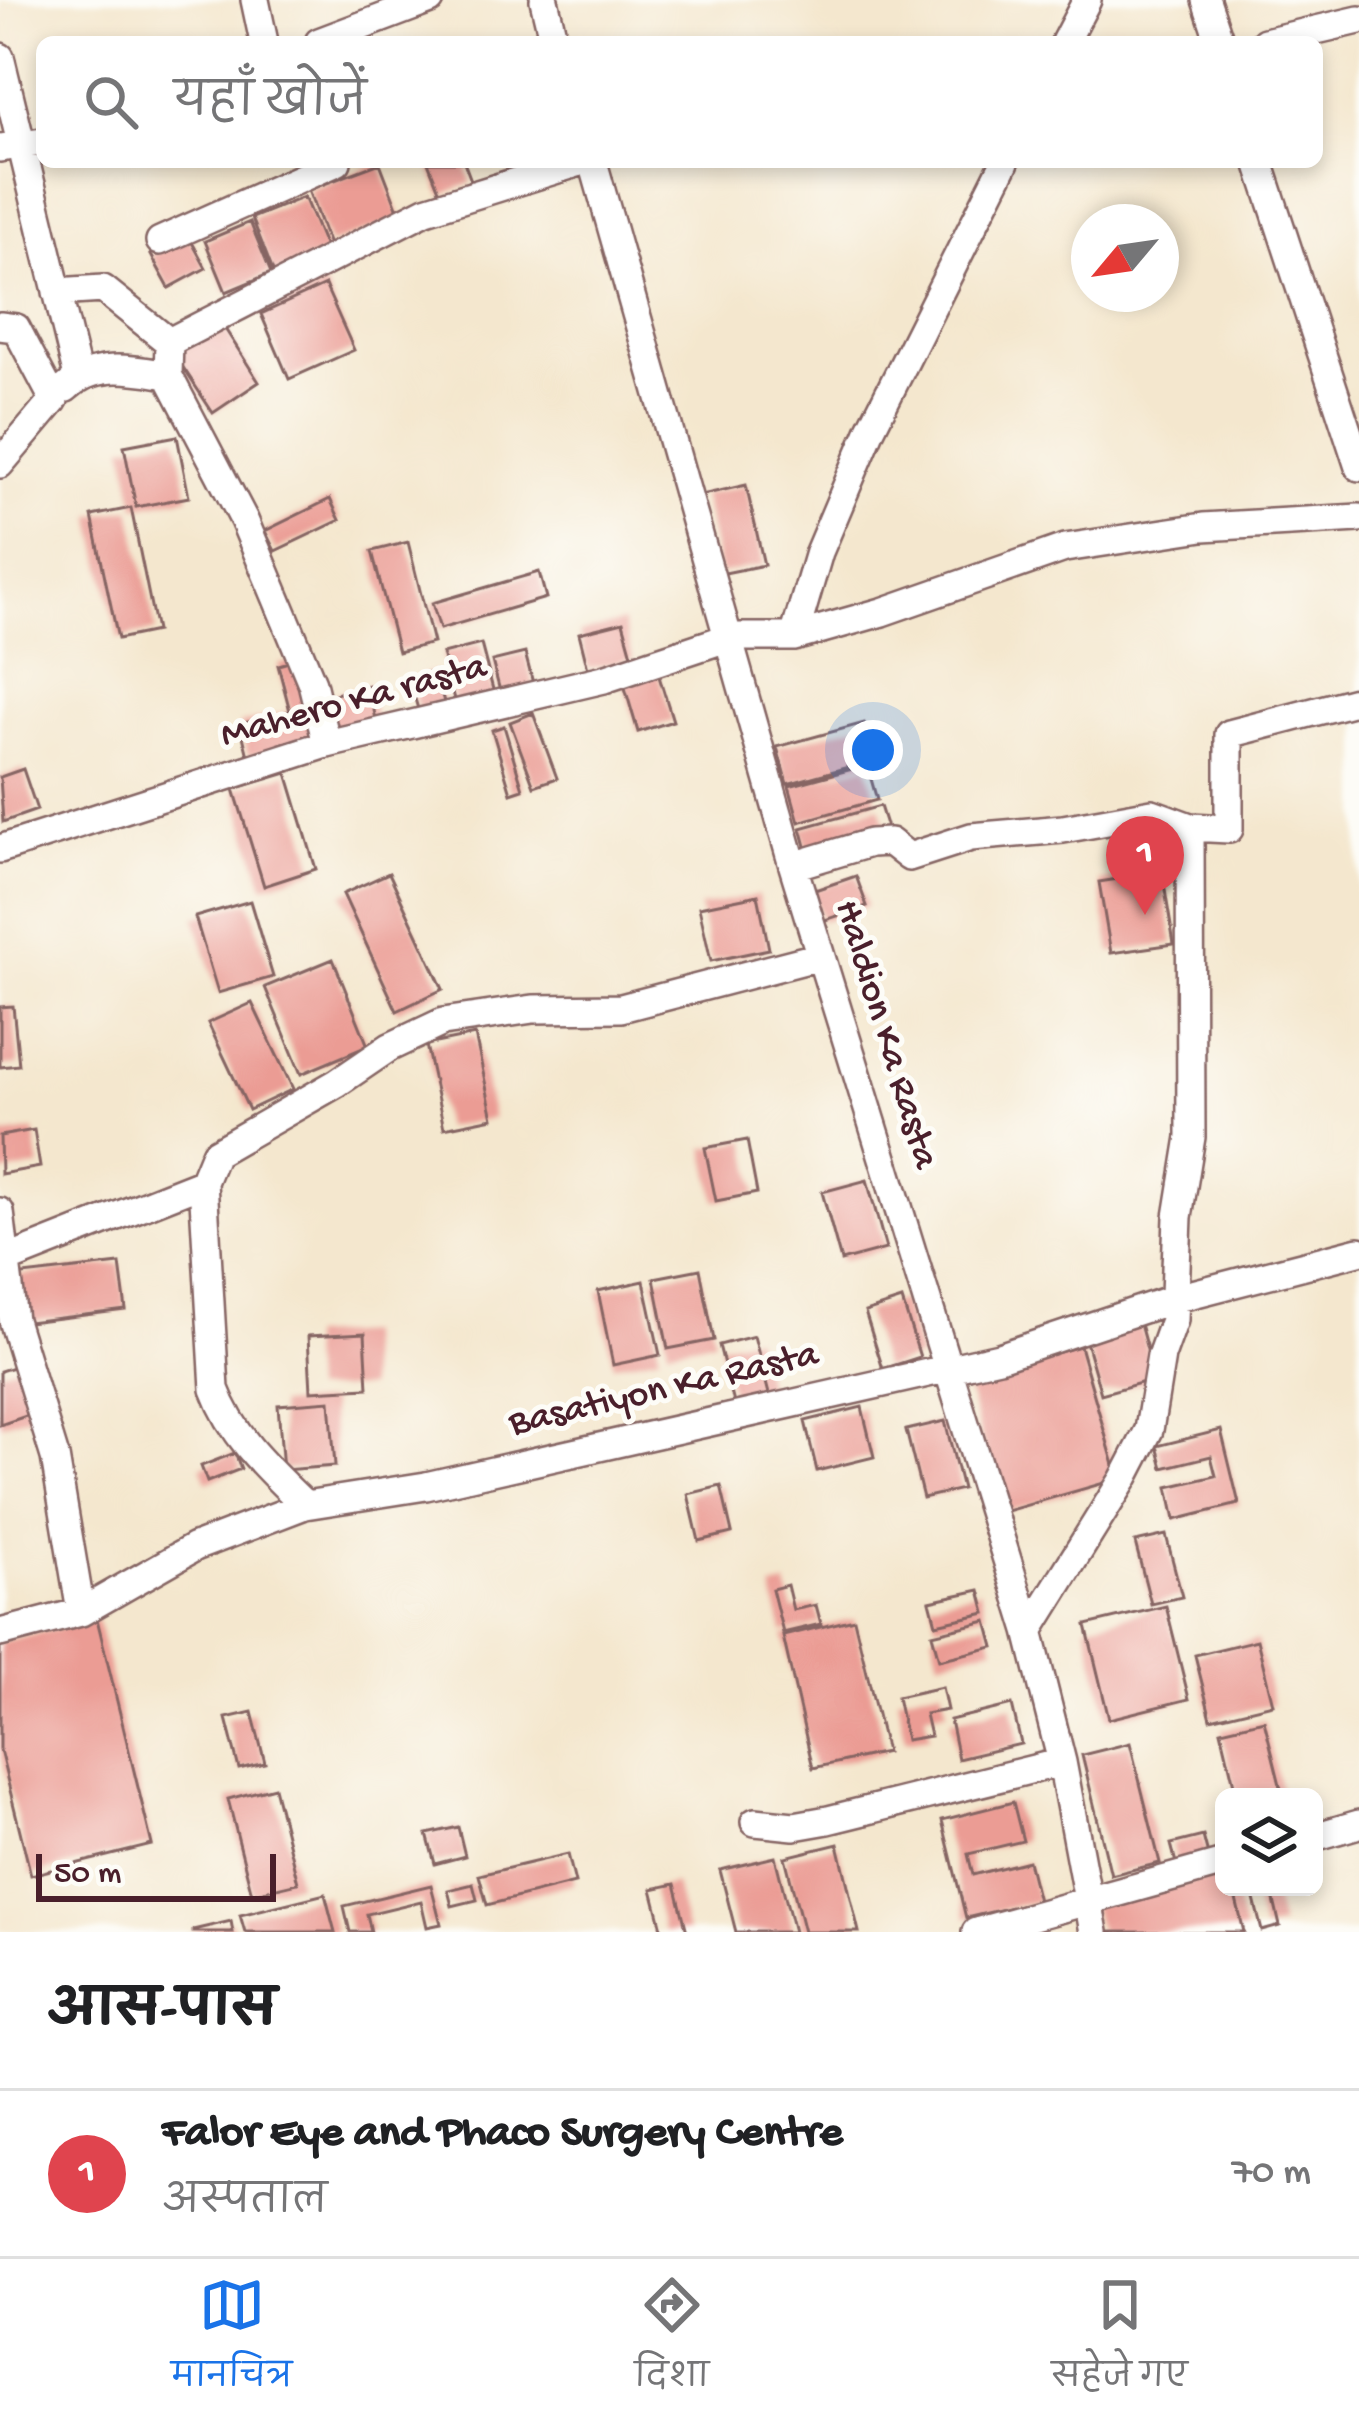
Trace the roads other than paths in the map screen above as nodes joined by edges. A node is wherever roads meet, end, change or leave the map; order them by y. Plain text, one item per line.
1 (255, 0) edge
2 (430, 0) edge
3 (544, 0) edge
4 (1088, 0) edge
5 (1206, 0) edge
6 (1359, 20) edge
7 (263, 36) edge
8 (335, 36) edge
9 (553, 36) edge
10 (1069, 36) edge
11 (1218, 36) edge
12 (1291, 36) edge
13 (0, 57) edge
14 (21, 145) edge
15 (324, 168) edge
16 (561, 168) edge
17 (594, 168) edge
18 (1002, 168) edge
19 (1261, 168) edge
20 (160, 241) dead end
21 (57, 292) junction
22 (0, 326) edge
23 (169, 342) junction
24 (168, 375) junction
25 (78, 377) junction
26 (54, 400) junction
27 (0, 464) edge
28 (1359, 467) edge
29 (1359, 518) edge
30 (730, 637) junction
31 (794, 638) junction
32 (1359, 700) edge
33 (327, 744) junction
34 (1190, 827) junction
35 (0, 849) edge
36 (793, 866) junction
37 (820, 956) junction
38 (203, 1182) junction
39 (0, 1212) edge
40 (1359, 1251) edge
41 (6, 1260) junction
42 (1173, 1299) junction
43 (944, 1366) junction
44 (305, 1505) junction
45 (81, 1612) junction
46 (1029, 1631) junction
47 (0, 1634) edge
48 (1062, 1762) junction
49 (755, 1822) dead end
50 (1359, 1824) edge
51 (1323, 1834) edge
52 (1215, 1866) edge
53 (1085, 1902) junction
54 (976, 1932) edge
55 (1094, 1932) edge

1 - 7 street
2 - 8 street
3 - 9 street
4 - 10 street
5 - 11 street
6 - 12 street
13 - 14 street
14 - 21 street
15 - 20 street
16 - 23 street
17 - 30 street, Haldion Ka Rasta
18 - 31 street
19 - 28 street
21 - 23 street
21 - 25 street
22 - 26 street
23 - 24 street
24 - 25 street
24 - 33 street
25 - 26 street
26 - 27 street
29 - 31 street, Mahero Ka rasta
30 - 31 street, Mahero Ka rasta
30 - 33 street, Mahero Ka rasta
30 - 36 street, Haldion Ka Rasta
32 - 34 street
33 - 35 street, Mahero Ka rasta
34 - 36 street
34 - 42 street
36 - 37 street, Haldion Ka Rasta
37 - 38 street
37 - 43 street, Haldion Ka Rasta
38 - 41 street
38 - 44 street
39 - 41 street
40 - 42 street, Basatiyon Ka Rasta
41 - 45 street
42 - 43 street, Basatiyon Ka Rasta
42 - 46 street
43 - 44 street, Basatiyon Ka Rasta
43 - 46 street, Haldion Ka Rasta
44 - 45 street, Basatiyon Ka Rasta
45 - 47 street, Basatiyon Ka Rasta
46 - 48 street, Haldion Ka Rasta
48 - 49 street
48 - 53 street, Haldion Ka Rasta
50 - 51 street
52 - 53 street
53 - 54 street
53 - 55 street, Haldion Ka Rasta

